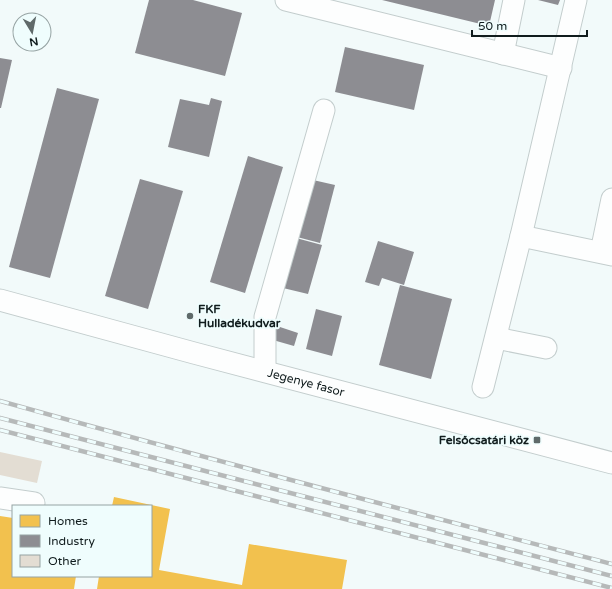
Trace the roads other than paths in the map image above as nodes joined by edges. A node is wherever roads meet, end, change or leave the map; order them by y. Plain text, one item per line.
1 (286, 0) edge
2 (514, 0) edge
3 (576, 0) edge
4 (503, 54) junction
5 (561, 68) junction
6 (324, 110) dead end
7 (612, 199) edge
8 (521, 236) junction
9 (606, 254) edge
10 (0, 300) edge
11 (496, 338) junction
12 (546, 348) dead end
13 (265, 371) junction
14 (483, 386) dead end
15 (612, 463) edge
16 (0, 498) edge
17 (34, 503) dead end

1 - 4 street
2 - 4 street
3 - 5 street
4 - 5 street
5 - 8 street
6 - 13 street
7 - 9 street
8 - 9 street
8 - 11 street
10 - 13 street, Jegenye fasor
11 - 12 street
11 - 14 street
13 - 15 street, Jegenye fasor
16 - 17 street

